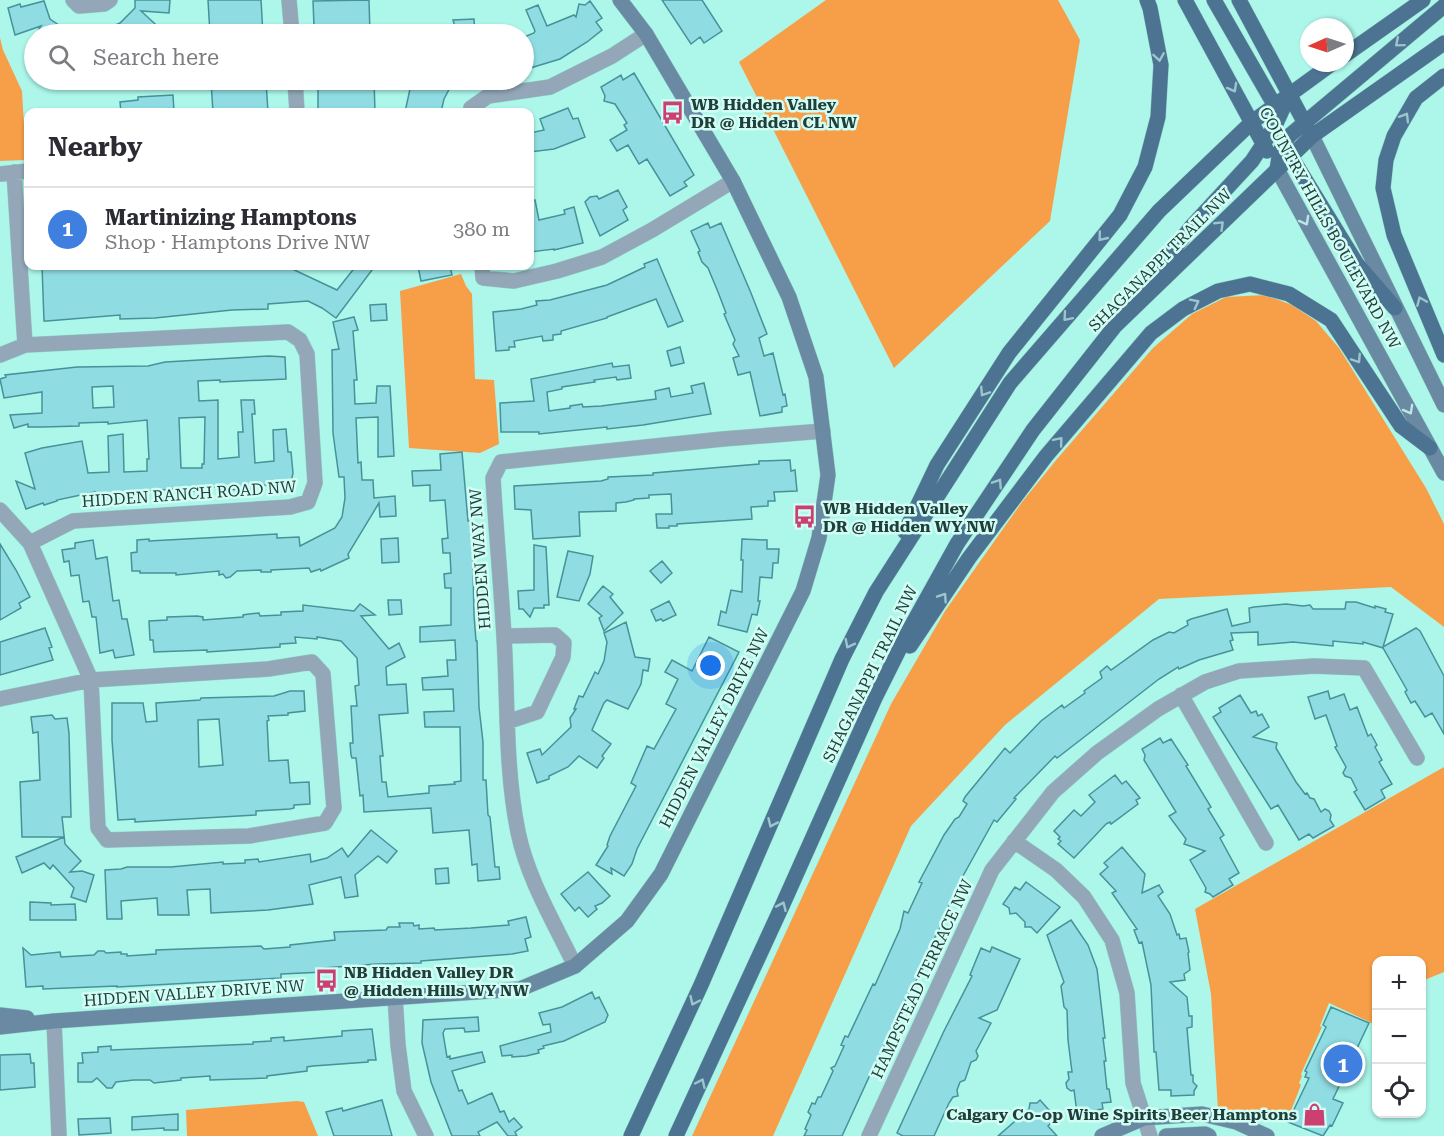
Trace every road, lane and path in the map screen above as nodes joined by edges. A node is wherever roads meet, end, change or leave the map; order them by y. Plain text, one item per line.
1 (73, 0) edge
2 (110, 0) edge
3 (289, 0) edge
4 (620, 0) edge
5 (1147, 0) edge
6 (1185, 0) edge
7 (1214, 0) edge
8 (1239, 0) edge
9 (1423, 0) edge
10 (1444, 6) edge
11 (291, 24) edge
12 (645, 34) junction
13 (1444, 43) edge
14 (1354, 49) edge
15 (1321, 72) edge
16 (1444, 76) edge
17 (534, 89) edge
18 (296, 90) edge
19 (529, 90) edge
20 (1290, 94) junction
21 (297, 108) edge
22 (471, 108) edge
23 (1277, 110) junction
24 (1252, 122) junction
25 (1299, 127) junction
26 (1312, 136) junction
27 (1267, 139) junction
28 (1287, 151) junction
29 (1277, 169) junction
30 (14, 172) edge
31 (733, 181) junction
32 (482, 270) edge
33 (1395, 308) junction
34 (1115, 326) junction
35 (25, 345) junction
36 (0, 355) edge
37 (1444, 355) edge
38 (1444, 405) edge
39 (823, 431) junction
40 (1430, 448) junction
41 (1444, 473) edge
42 (0, 510) edge
43 (30, 543) junction
44 (876, 592) junction
45 (504, 636) junction
46 (91, 680) junction
47 (1181, 694) junction
48 (875, 698) junction
49 (0, 699) edge
50 (507, 722) junction
51 (1417, 758) dead end
52 (1014, 841) junction
53 (1266, 843) dead end
54 (576, 966) junction
55 (395, 996) junction
56 (0, 1015) edge
57 (54, 1021) junction
58 (0, 1027) edge
59 (1144, 1118) junction
60 (59, 1136) edge
61 (426, 1136) edge
62 (631, 1136) edge
63 (676, 1136) edge
64 (869, 1136) edge
65 (1102, 1136) edge
66 (1150, 1136) edge
67 (1166, 1136) edge
68 (1209, 1136) edge
69 (1267, 1136) edge

1 - 2 street
3 - 11 street
4 - 12 street, HIDDEN VALLEY DRIVE NW
5 -> 44 main road
6 -> 24 main road, COUNTRY HILLS BOULEVARD NW
7 - 23 main road
8 - 20 main road, COUNTRY HILLS BOULEVARD NW
9 - 14 main road
10 -> 25 main road
12 - 17 street
12 - 31 street, HIDDEN VALLEY DRIVE NW
13 - 26 main road
15 - 20 main road
37 -> 16 main road
18 - 21 street
19 - 22 street
20 - 23 main road
20 - 25 main road, COUNTRY HILLS BOULEVARD NW
23 - 24 main road, SHAGANAPPI TRAIL NW
23 - 25 main road
23 - 27 main road
24 - 27 main road
24 -> 44 main road, SHAGANAPPI TRAIL NW
25 - 26 main road, COUNTRY HILLS BOULEVARD NW
25 - 28 main road
26 - 28 main road
26 - 33 street, COUNTRY HILLS BOULEVARD NW
27 - 28 main road
27 - 29 main road, COUNTRY HILLS BOULEVARD NW
27 - 34 main road
28 - 29 main road
28 - 33 main road
34 -> 29 main road, SHAGANAPPI TRAIL NW
29 -> 40 street, COUNTRY HILLS BOULEVARD NW
30 - 35 street
31 - 32 street
31 - 39 street, HIDDEN VALLEY DRIVE NW
33 - 38 street, COUNTRY HILLS BOULEVARD NW
48 -> 34 main road, SHAGANAPPI TRAIL NW
35 - 36 street
35 - 43 street, HIDDEN RANCH ROAD NW
39 - 45 street, HIDDEN WAY NW
39 - 54 street, HIDDEN VALLEY DRIVE NW
40 - 41 street, COUNTRY HILLS BOULEVARD NW
48 -> 40 main road
42 - 43 street
43 - 46 street
44 -> 62 main road, SHAGANAPPI TRAIL NW
45 - 50 street, HIDDEN WAY NW
45 - 50 street
46 - 46 street
46 - 49 street
47 - 51 street, HAMPSTEAD TERRACE NW
47 - 52 street, HAMPSTEAD TERRACE NW
47 - 53 street
63 -> 48 main road, SHAGANAPPI TRAIL NW
50 - 54 street, HIDDEN WAY NW
52 - 59 street
52 - 64 street, HAMPSTEAD TERRACE NW
54 - 55 street, HIDDEN VALLEY DRIVE NW
55 - 57 street, HIDDEN VALLEY DRIVE NW
55 - 61 street
56 - 57 street, HIDDEN VALLEY DRIVE NW
57 - 58 street, HIDDEN VALLEY DRIVE NW
57 - 60 street
59 - 65 street
59 - 66 street
59 - 69 street
67 - 68 street

